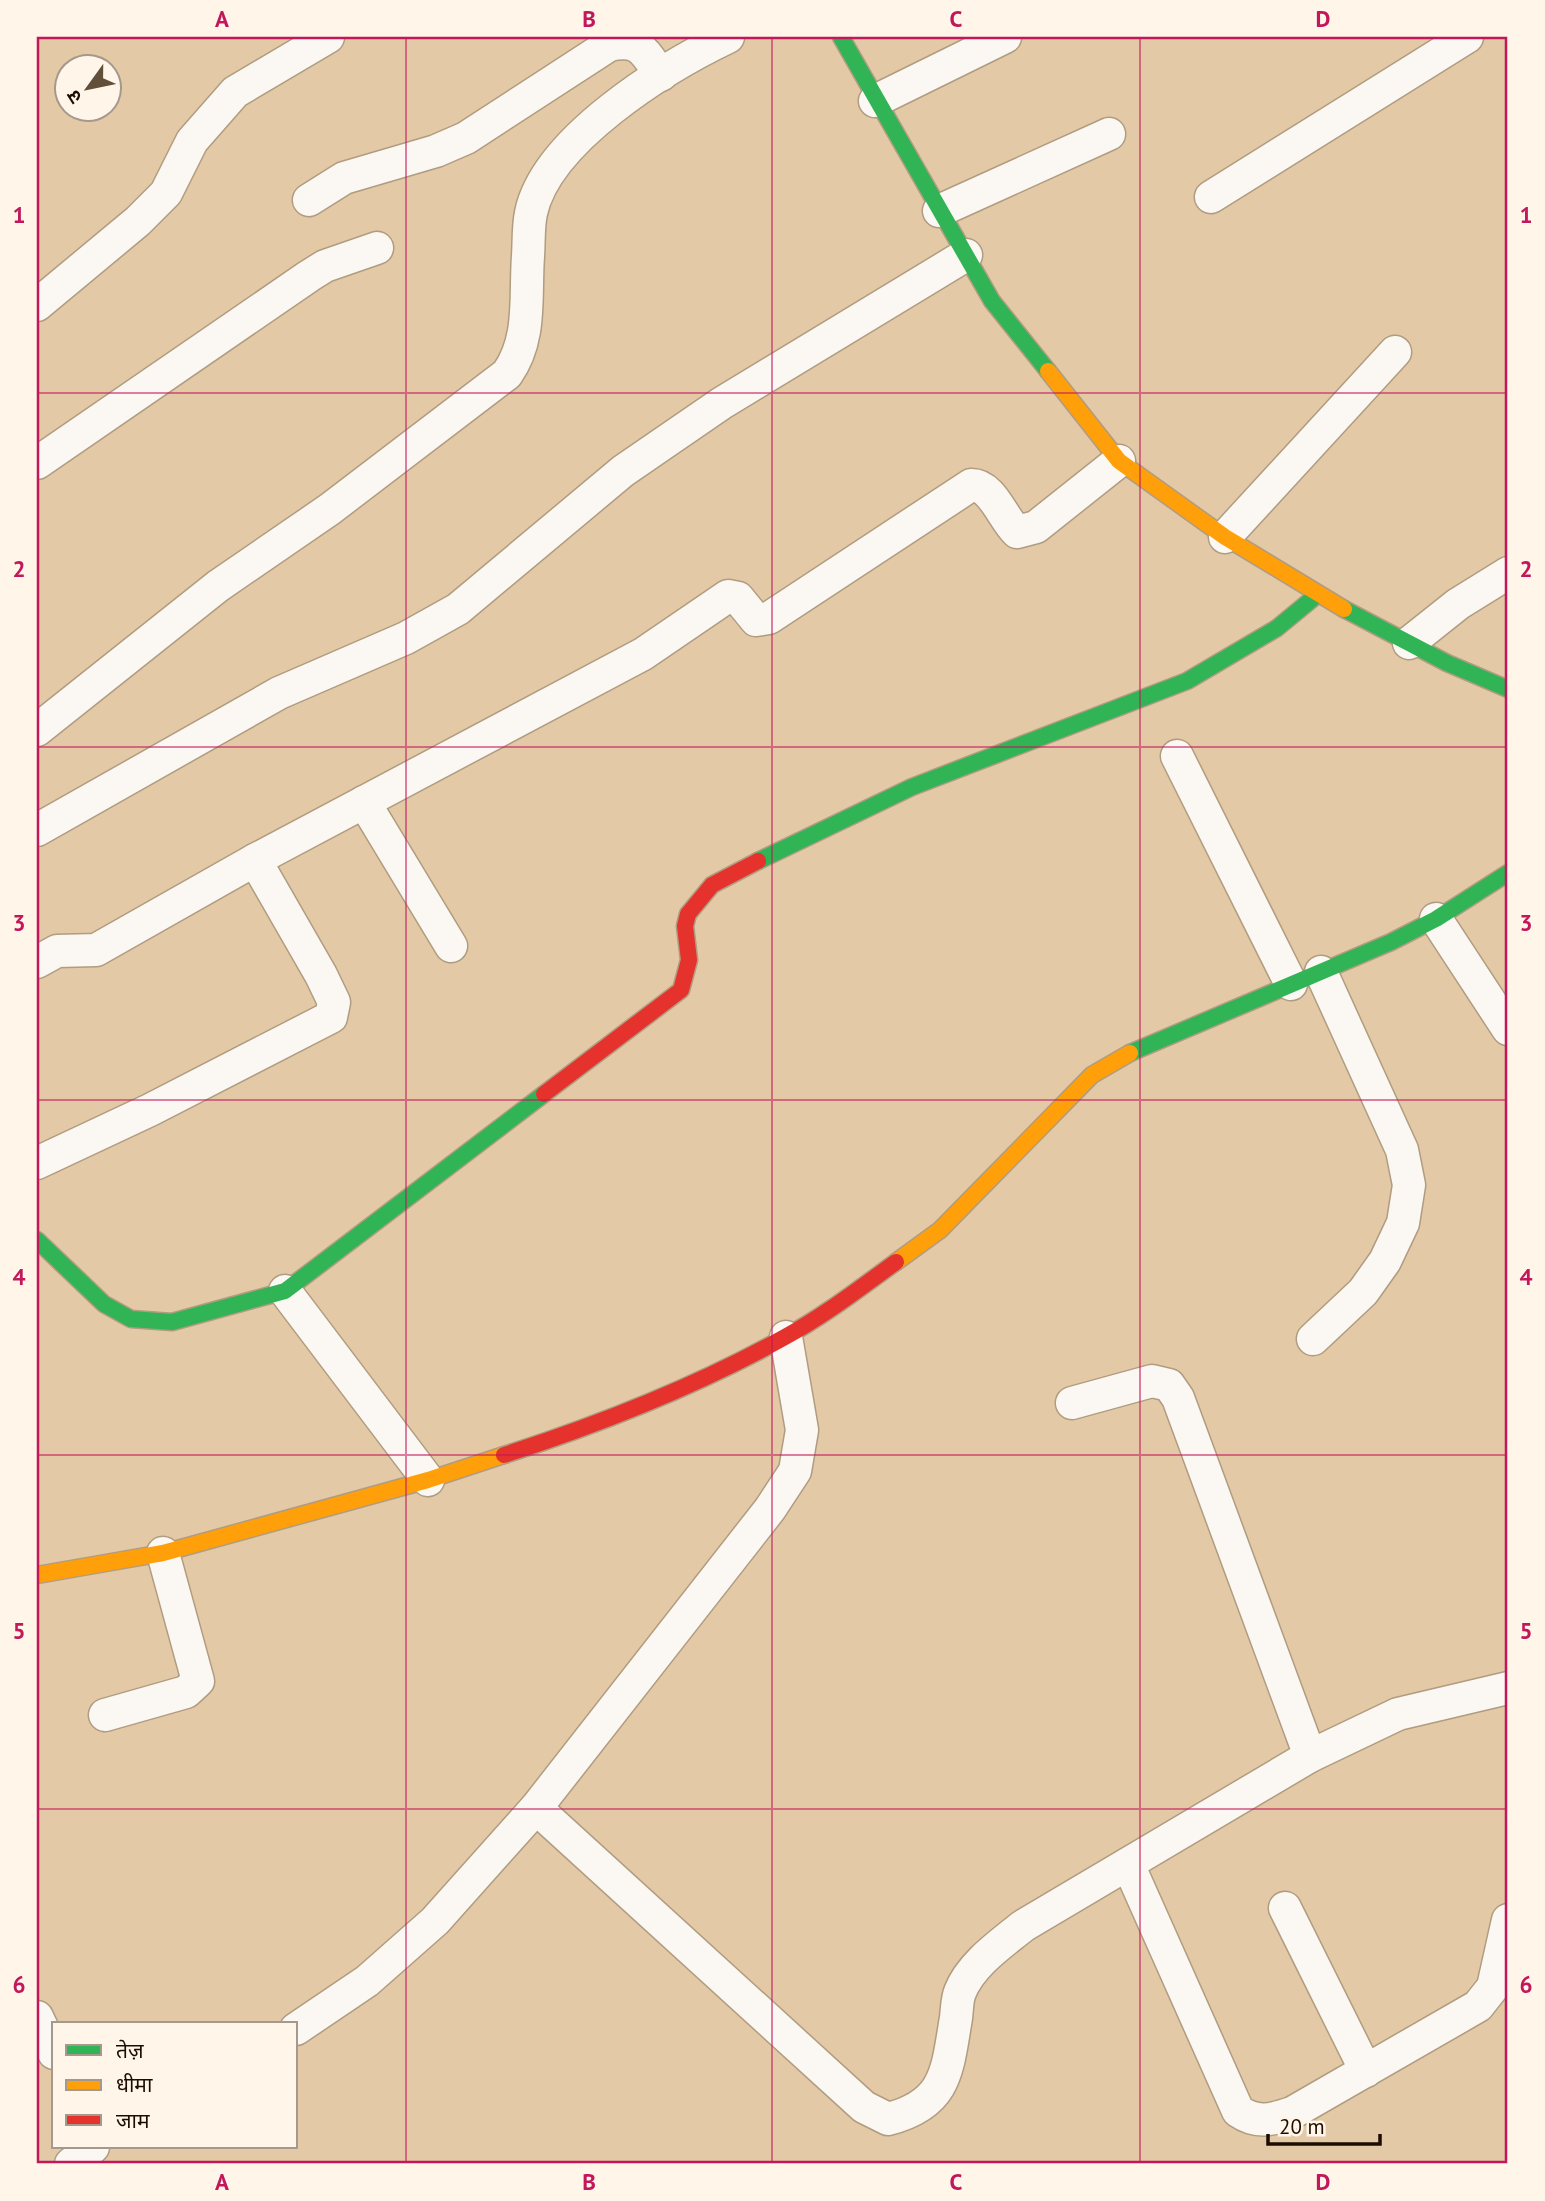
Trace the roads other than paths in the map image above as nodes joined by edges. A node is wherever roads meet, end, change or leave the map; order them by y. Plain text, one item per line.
1 (328, 37) edge
2 (729, 37) edge
3 (841, 37) edge
4 (1005, 37) edge
5 (1467, 37) edge
6 (661, 75) junction
7 (875, 101) junction
8 (1109, 134) dead end
9 (1211, 197) dead end
10 (309, 200) dead end
11 (939, 211) junction
12 (377, 248) dead end
13 (966, 255) junction
14 (37, 305) edge
15 (1395, 352) dead end
16 (1119, 461) junction
17 (37, 463) edge
18 (1225, 537) junction
19 (1508, 573) edge
20 (1317, 596) junction
21 (1409, 643) junction
22 (1508, 689) edge
23 (37, 730) edge
24 (1177, 756) dead end
25 (364, 802) junction
26 (37, 830) edge
27 (255, 860) junction
28 (1508, 873) edge
29 (1436, 919) junction
30 (451, 946) dead end
31 (37, 962) edge
32 (1321, 972) junction
33 (1291, 984) junction
34 (1508, 1029) edge
35 (37, 1163) edge
36 (37, 1240) edge
37 (285, 1291) junction
38 (786, 1337) junction
39 (1313, 1339) dead end
40 (1072, 1403) dead end
41 (428, 1479) junction
42 (163, 1553) junction
43 (37, 1575) edge
44 (1508, 1688) edge
45 (105, 1715) dead end
46 (1310, 1756) junction
47 (536, 1808) junction
48 (1128, 1864) junction
49 (1285, 1908) dead end
50 (1508, 1920) edge
51 (37, 2017) edge
52 (298, 2028) edge
53 (52, 2049) edge
54 (1366, 2071) junction
55 (92, 2148) edge
56 (106, 2148) edge
57 (71, 2164) edge
58 (115, 2164) edge

1 - 14 street
2 - 6 street
3 - 7 street
4 - 7 street
5 - 9 street
6 - 10 street
6 - 23 street
7 - 11 street
8 - 11 street
11 - 13 street
12 - 17 street
13 - 16 street
13 - 26 street
15 - 18 street
16 - 18 street
16 - 25 street
18 - 20 street
19 - 21 street
20 - 21 street
20 - 37 street
21 - 22 street
24 - 33 street
25 - 27 street
25 - 30 street
27 - 31 street
27 - 35 street
28 - 29 street
29 - 32 street
29 - 34 street
32 - 33 street
32 - 39 street
33 - 38 street
36 - 37 street
37 - 41 street
38 - 41 street
38 - 47 street
40 - 46 street
41 - 42 street
42 - 43 street
42 - 45 street
44 - 46 street
46 - 48 street
47 - 48 street
47 - 52 street
48 - 54 street
49 - 54 street
50 - 54 street
51 - 53 street
55 - 57 street
56 - 58 street

